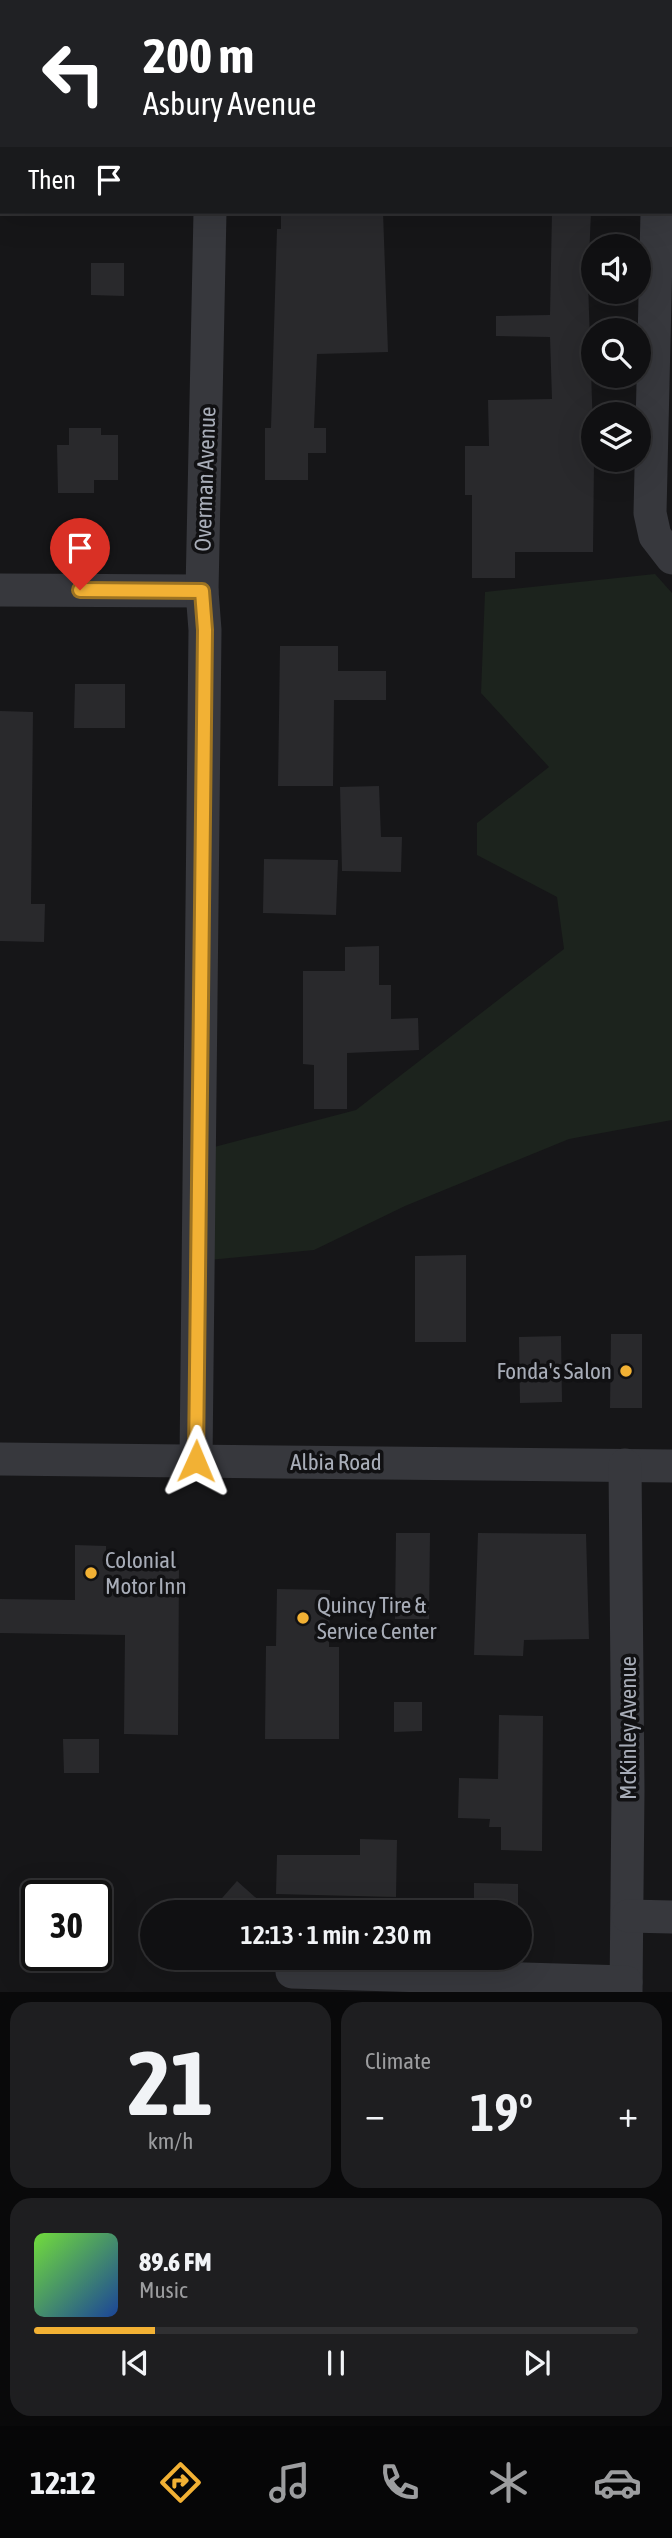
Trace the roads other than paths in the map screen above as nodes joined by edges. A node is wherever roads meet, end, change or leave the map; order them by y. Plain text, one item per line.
1 (210, 214) edge
2 (657, 214) edge
3 (664, 547) edge
4 (0, 590) edge
5 (202, 591) junction
6 (0, 1459) edge
7 (196, 1461) junction
8 (625, 1465) junction
9 (672, 1466) edge
10 (628, 1916) junction
11 (672, 1917) edge
12 (292, 1972) dead end
13 (626, 1987) edge

1 - 5 street, Overman Avenue
2 - 3 street
4 - 5 street
5 - 7 street, Overman Avenue
6 - 7 street, Albia Road
7 - 8 street, Albia Road
8 - 9 street, Albia Road
8 - 10 street, McKinley Avenue
10 - 11 street
10 - 13 street, McKinley Avenue
12 - 13 street

